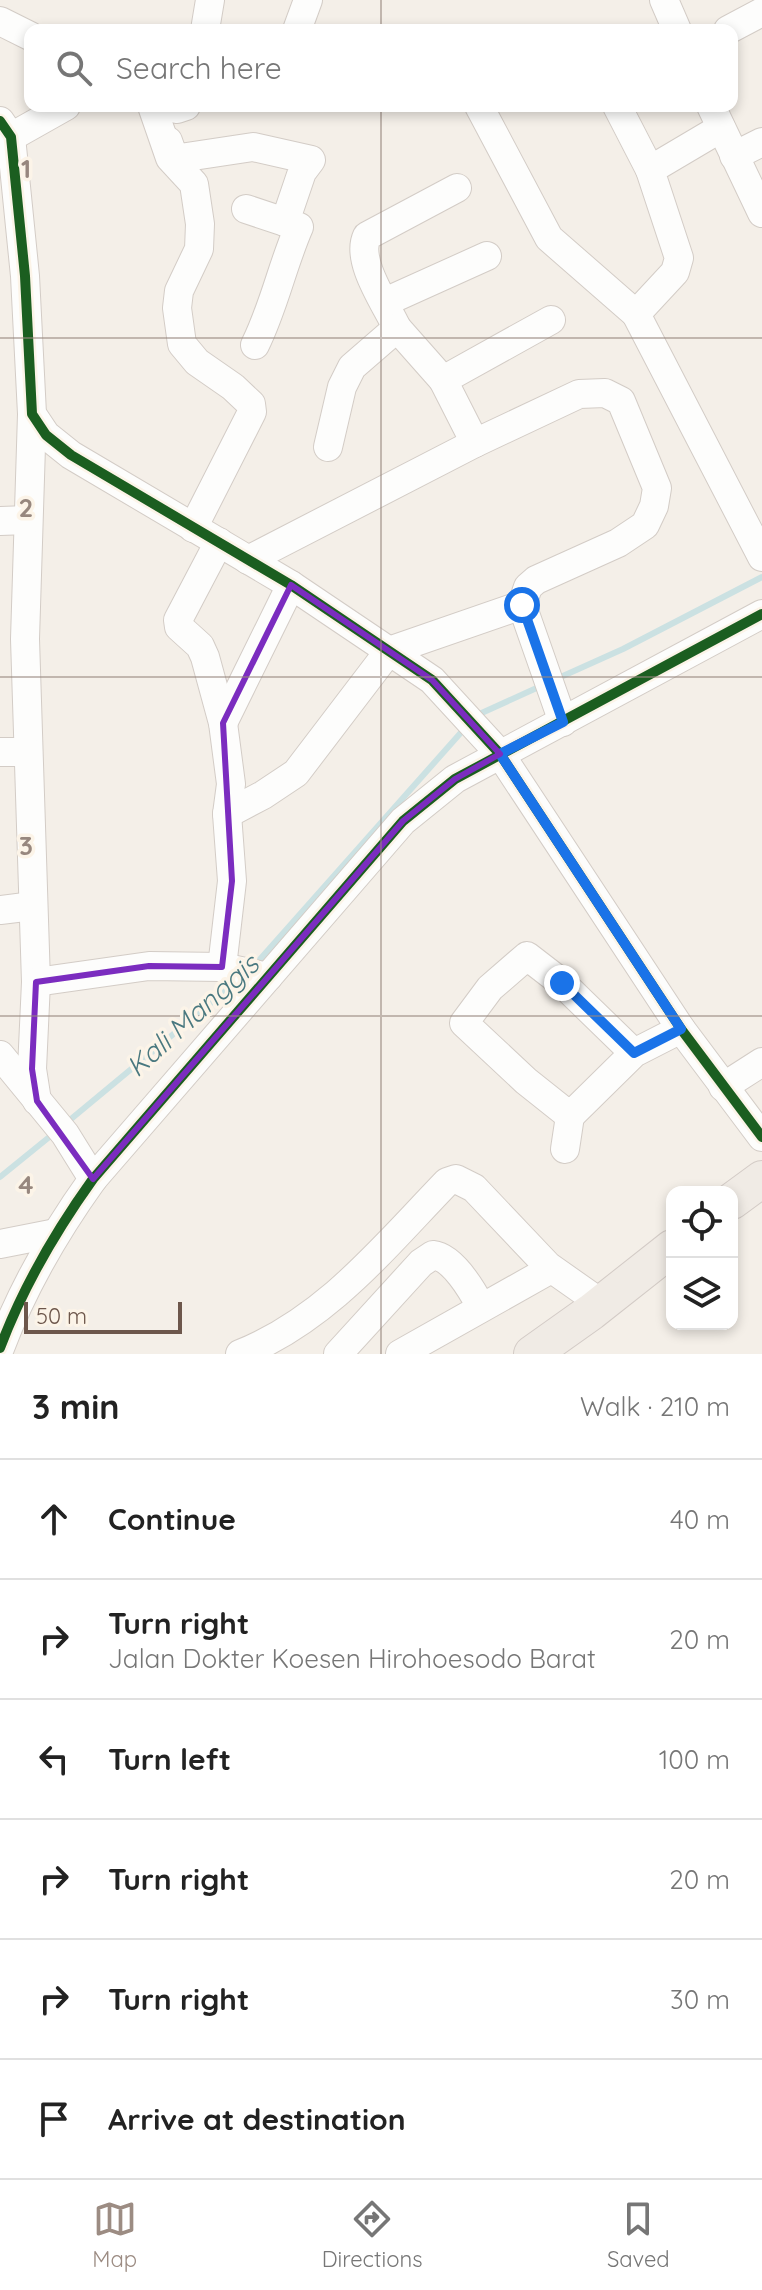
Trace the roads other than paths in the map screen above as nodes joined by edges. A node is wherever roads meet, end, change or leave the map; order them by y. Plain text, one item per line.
1 (210, 0) edge
2 (308, 0) edge
3 (664, 0) edge
4 (762, 12) edge
5 (0, 21) edge
6 (206, 24) edge
7 (299, 24) edge
8 (674, 24) edge
9 (738, 25) edge
10 (24, 33) edge
11 (50, 112) edge
12 (158, 112) edge
13 (158, 112) edge
14 (482, 112) edge
15 (620, 112) edge
16 (716, 117) edge
17 (5, 129) edge
18 (762, 142) edge
19 (197, 155) junction
20 (734, 156) junction
21 (650, 170) junction
22 (457, 188) dead end
23 (208, 208) dead end
24 (246, 209) dead end
25 (762, 213) edge
26 (285, 222) junction
27 (487, 256) dead end
28 (385, 302) junction
29 (636, 314) junction
30 (551, 320) dead end
31 (397, 328) junction
32 (255, 345) dead end
33 (443, 380) junction
34 (32, 414) junction
35 (475, 443) junction
36 (328, 447) dead end
37 (14, 520) edge
38 (193, 528) junction
39 (219, 542) junction
40 (762, 557) edge
41 (248, 560) junction
42 (291, 585) junction
43 (522, 605) junction
44 (762, 614) edge
45 (389, 651) junction
46 (563, 722) junction
47 (223, 723) junction
48 (0, 752) edge
49 (28, 752) junction
50 (500, 754) junction
51 (227, 814) junction
52 (33, 906) junction
53 (0, 910) edge
54 (247, 973) junction
55 (36, 982) junction
56 (681, 1029) junction
57 (0, 1048) edge
58 (32, 1048) junction
59 (634, 1053) junction
60 (0, 1055) edge
61 (762, 1062) edge
62 (723, 1087) junction
63 (37, 1101) junction
64 (570, 1116) junction
65 (762, 1137) edge
66 (565, 1149) dead end
67 (93, 1179) junction
68 (762, 1179) edge
69 (738, 1197) edge
70 (56, 1233) junction
71 (0, 1244) edge
72 (666, 1253) edge
73 (551, 1269) junction
74 (342, 1292) junction
75 (602, 1304) junction
76 (481, 1307) junction
77 (357, 1332) junction
78 (0, 1348) edge
79 (240, 1354) edge
80 (338, 1354) edge
81 (400, 1354) edge
82 (532, 1354) edge

1 - 6 street
2 - 7 street
3 - 8 street
4 - 9 street
5 - 10 street
11 - 17 street
12 - 19 street
13 - 38 street
14 - 29 street
15 - 21 street
16 - 20 street
16 - 21 street
17 - 34 street
18 - 20 street
19 - 23 street
19 - 26 street
20 - 25 street
21 - 29 street
22 - 28 street
24 - 26 street
26 - 32 street
27 - 28 street
28 - 31 street
29 - 40 street
30 - 33 street
31 - 33 street
31 - 36 street
33 - 35 street
34 - 37 street
34 - 38 street
35 - 41 street
35 - 43 street
37 - 49 street
38 - 39 street
39 - 41 street
39 - 47 street
41 - 42 street
42 - 45 street
42 - 47 street
43 - 45 street
43 - 46 street
44 - 46 street
45 - 50 street
45 - 51 street
46 - 50 street
47 - 51 street
48 - 49 street
49 - 52 street
50 - 54 street
50 - 56 street
51 - 54 street
52 - 53 street
52 - 55 street
54 - 55 street
54 - 67 street
55 - 58 street
56 - 59 street
56 - 62 street
57 - 58 street
58 - 63 street
59 - 64 street
59 - 64 street
60 - 63 street
61 - 62 street
62 - 65 street
63 - 67 street
64 - 66 street
67 - 70 street
68 - 69 main road
70 - 71 street
70 - 78 street
72 - 75 main road
73 - 74 street
73 - 75 street
73 - 76 street
74 - 77 street
74 - 79 street
75 - 82 main road
76 - 77 street
76 - 81 street
77 - 80 street

